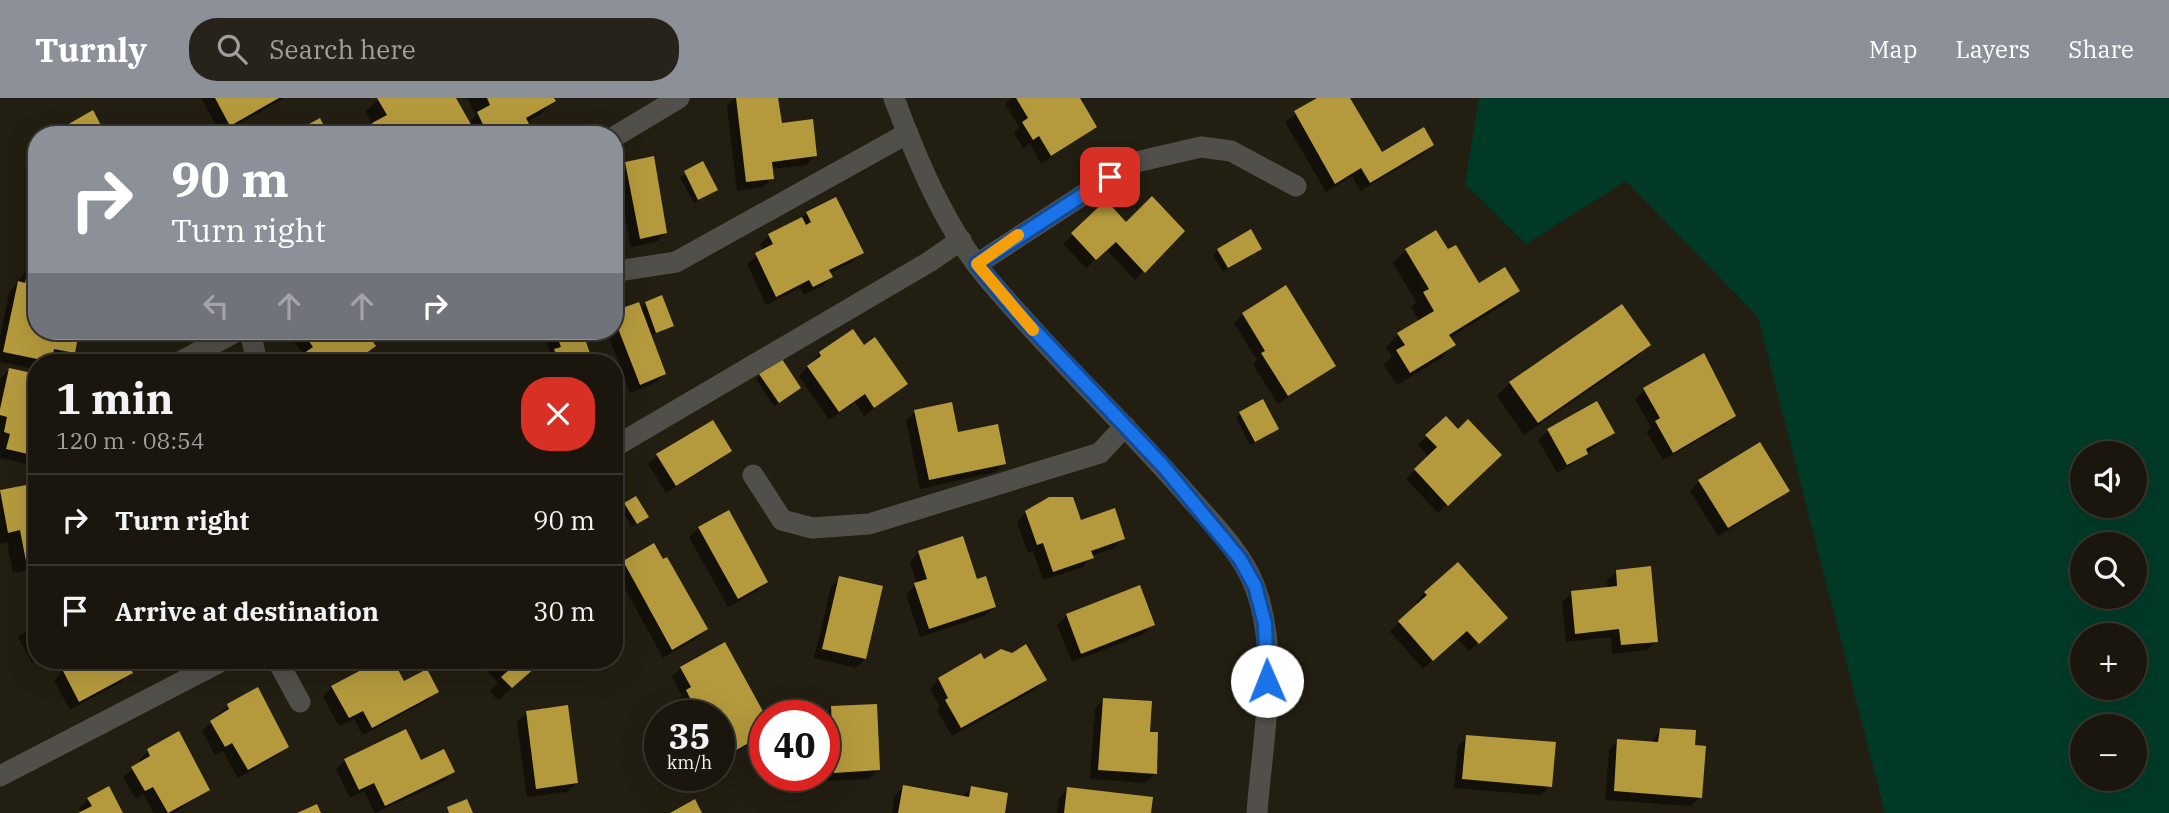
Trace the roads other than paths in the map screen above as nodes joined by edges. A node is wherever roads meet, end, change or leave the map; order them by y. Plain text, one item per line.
1 (679, 98) edge
2 (894, 98) edge
3 (623, 132) edge
4 (908, 133) junction
5 (1296, 186) dead end
6 (961, 240) junction
7 (977, 264) junction
8 (624, 270) dead end
9 (220, 340) edge
10 (195, 354) edge
11 (1125, 426) junction
12 (623, 442) edge
13 (752, 475) dead end
14 (207, 669) edge
15 (282, 669) edge
16 (300, 702) dead end
17 (0, 776) edge
18 (1257, 813) edge

1 - 3 street
2 - 4 street
4 - 6 street
4 - 8 street
5 - 7 street
6 - 7 street
6 - 12 street
7 - 11 street
9 - 10 street
11 - 13 street
11 - 18 street
14 - 17 street
15 - 16 street

